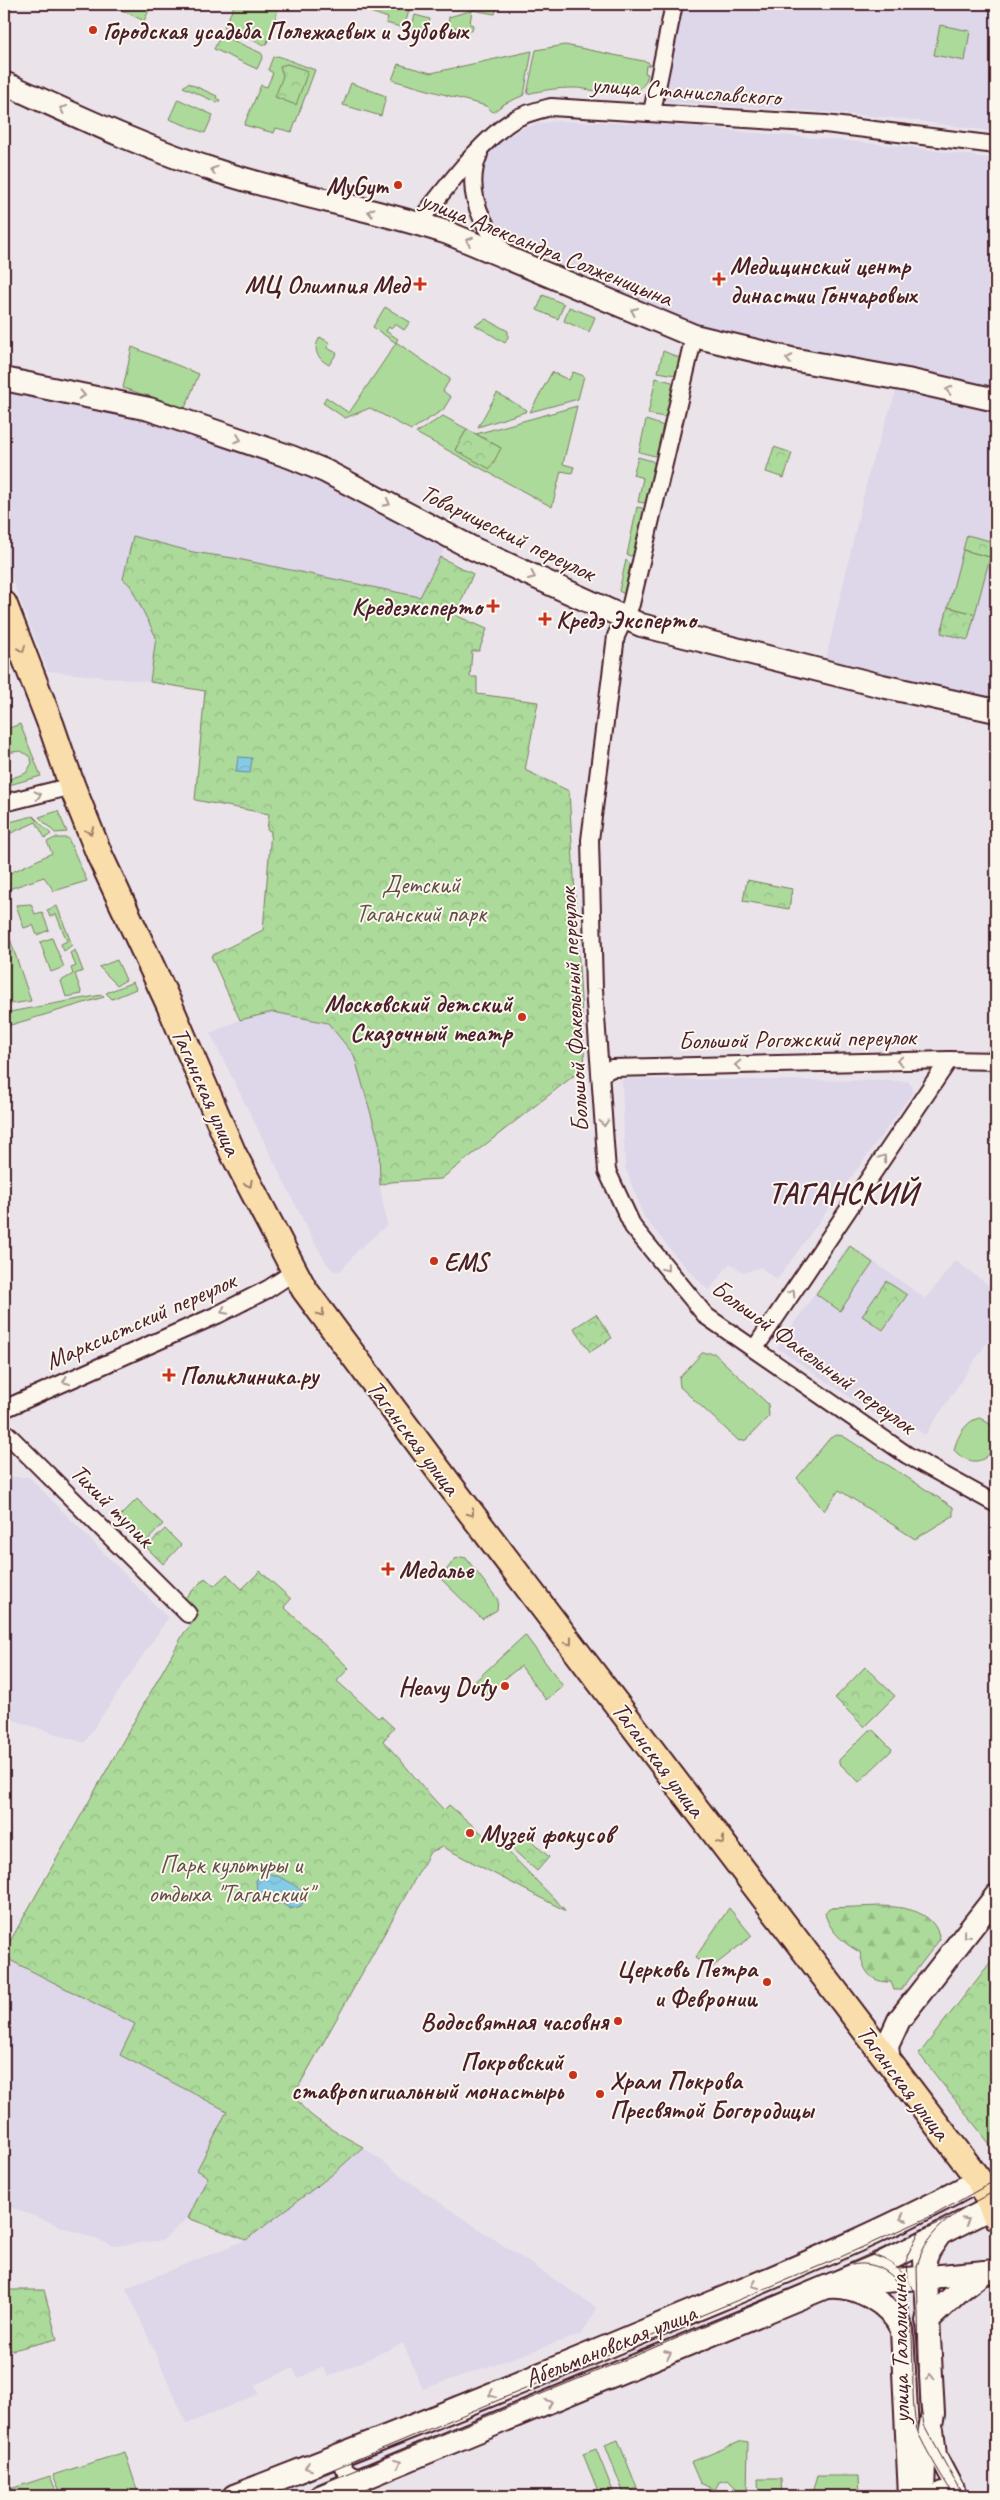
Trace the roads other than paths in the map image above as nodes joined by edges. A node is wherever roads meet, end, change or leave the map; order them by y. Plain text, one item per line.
1 (674, 4) edge
2 (4, 83) edge
3 (652, 112) junction
4 (996, 145) edge
5 (482, 147) junction
6 (418, 223) junction
7 (509, 257) junction
8 (694, 336) junction
9 (4, 378) edge
10 (996, 400) edge
11 (4, 604) edge
12 (625, 620) junction
13 (996, 711) edge
14 (72, 786) junction
15 (4, 803) edge
16 (949, 1060) junction
17 (996, 1061) edge
18 (601, 1074) junction
19 (294, 1272) junction
20 (755, 1348) junction
21 (4, 1409) edge
22 (4, 1431) edge
23 (996, 1504) edge
24 (188, 1614) dead end
25 (996, 1896) edge
26 (890, 2062) junction
27 (993, 2196) edge
28 (940, 2234) junction
29 (990, 2272) edge
30 (924, 2277) junction
31 (826, 2288) junction
32 (927, 2321) junction
33 (632, 2337) junction
34 (643, 2364) junction
35 (351, 2450) junction
36 (924, 2474) edge
37 (363, 2478) junction
38 (234, 2496) edge
39 (321, 2496) edge
40 (923, 2496) edge
41 (930, 2496) edge
42 (956, 2496) edge

1 - 3 street
6 -> 2 main road, улица Александра Солженицына
3 - 4 street, улица Станиславского
3 - 5 street, улица Станиславского
5 - 6 street, улица Станиславского
5 - 7 street
7 -> 6 main road, улица Александра Солженицына
8 -> 7 main road, улица Александра Солженицына
10 -> 8 main road, улица Александра Солженицына
8 - 12 street, Большой Факельный переулок
9 -> 12 main road, Товарищеский переулок
11 -> 14 main road, Таганская улица
12 - 13 main road, Товарищеский переулок
12 - 18 street, Большой Факельный переулок
15 -> 14 street
14 -> 19 main road, Таганская улица
16 - 17 street, Большой Рогожский переулок
16 -> 18 street, Большой Рогожский переулок
20 -> 16 street
18 -> 20 street, Большой Факельный переулок
19 -> 21 street, Марксистский переулок
19 -> 26 main road, Таганская улица
20 - 23 street, Большой Факельный переулок
22 - 24 street, Тихий тупик
25 -> 26 main road
26 - 27 main road, Таганская улица
28 -> 27 main road, Абельмановская улица
27 -> 33 main road, Абельмановская улица
28 - 30 main road, улица Талалихина
28 - 31 main road, Абельмановская улица
29 - 30 main road
29 - 32 main road
30 - 31 main road
30 - 32 main road, улица Талалихина
34 -> 31 main road, Абельмановская улица
31 - 36 main road, улица Талалихина
36 -> 32 main road, улица Талалихина
33 - 34 street
33 -> 35 main road, Абельмановская улица
37 -> 34 main road, Абельмановская улица
35 - 37 street
35 -> 38 main road, Абельмановская улица
36 - 40 main road, улица Талалихина
36 - 42 street
37 - 39 main road, Абельмановская улица
41 - 42 street

